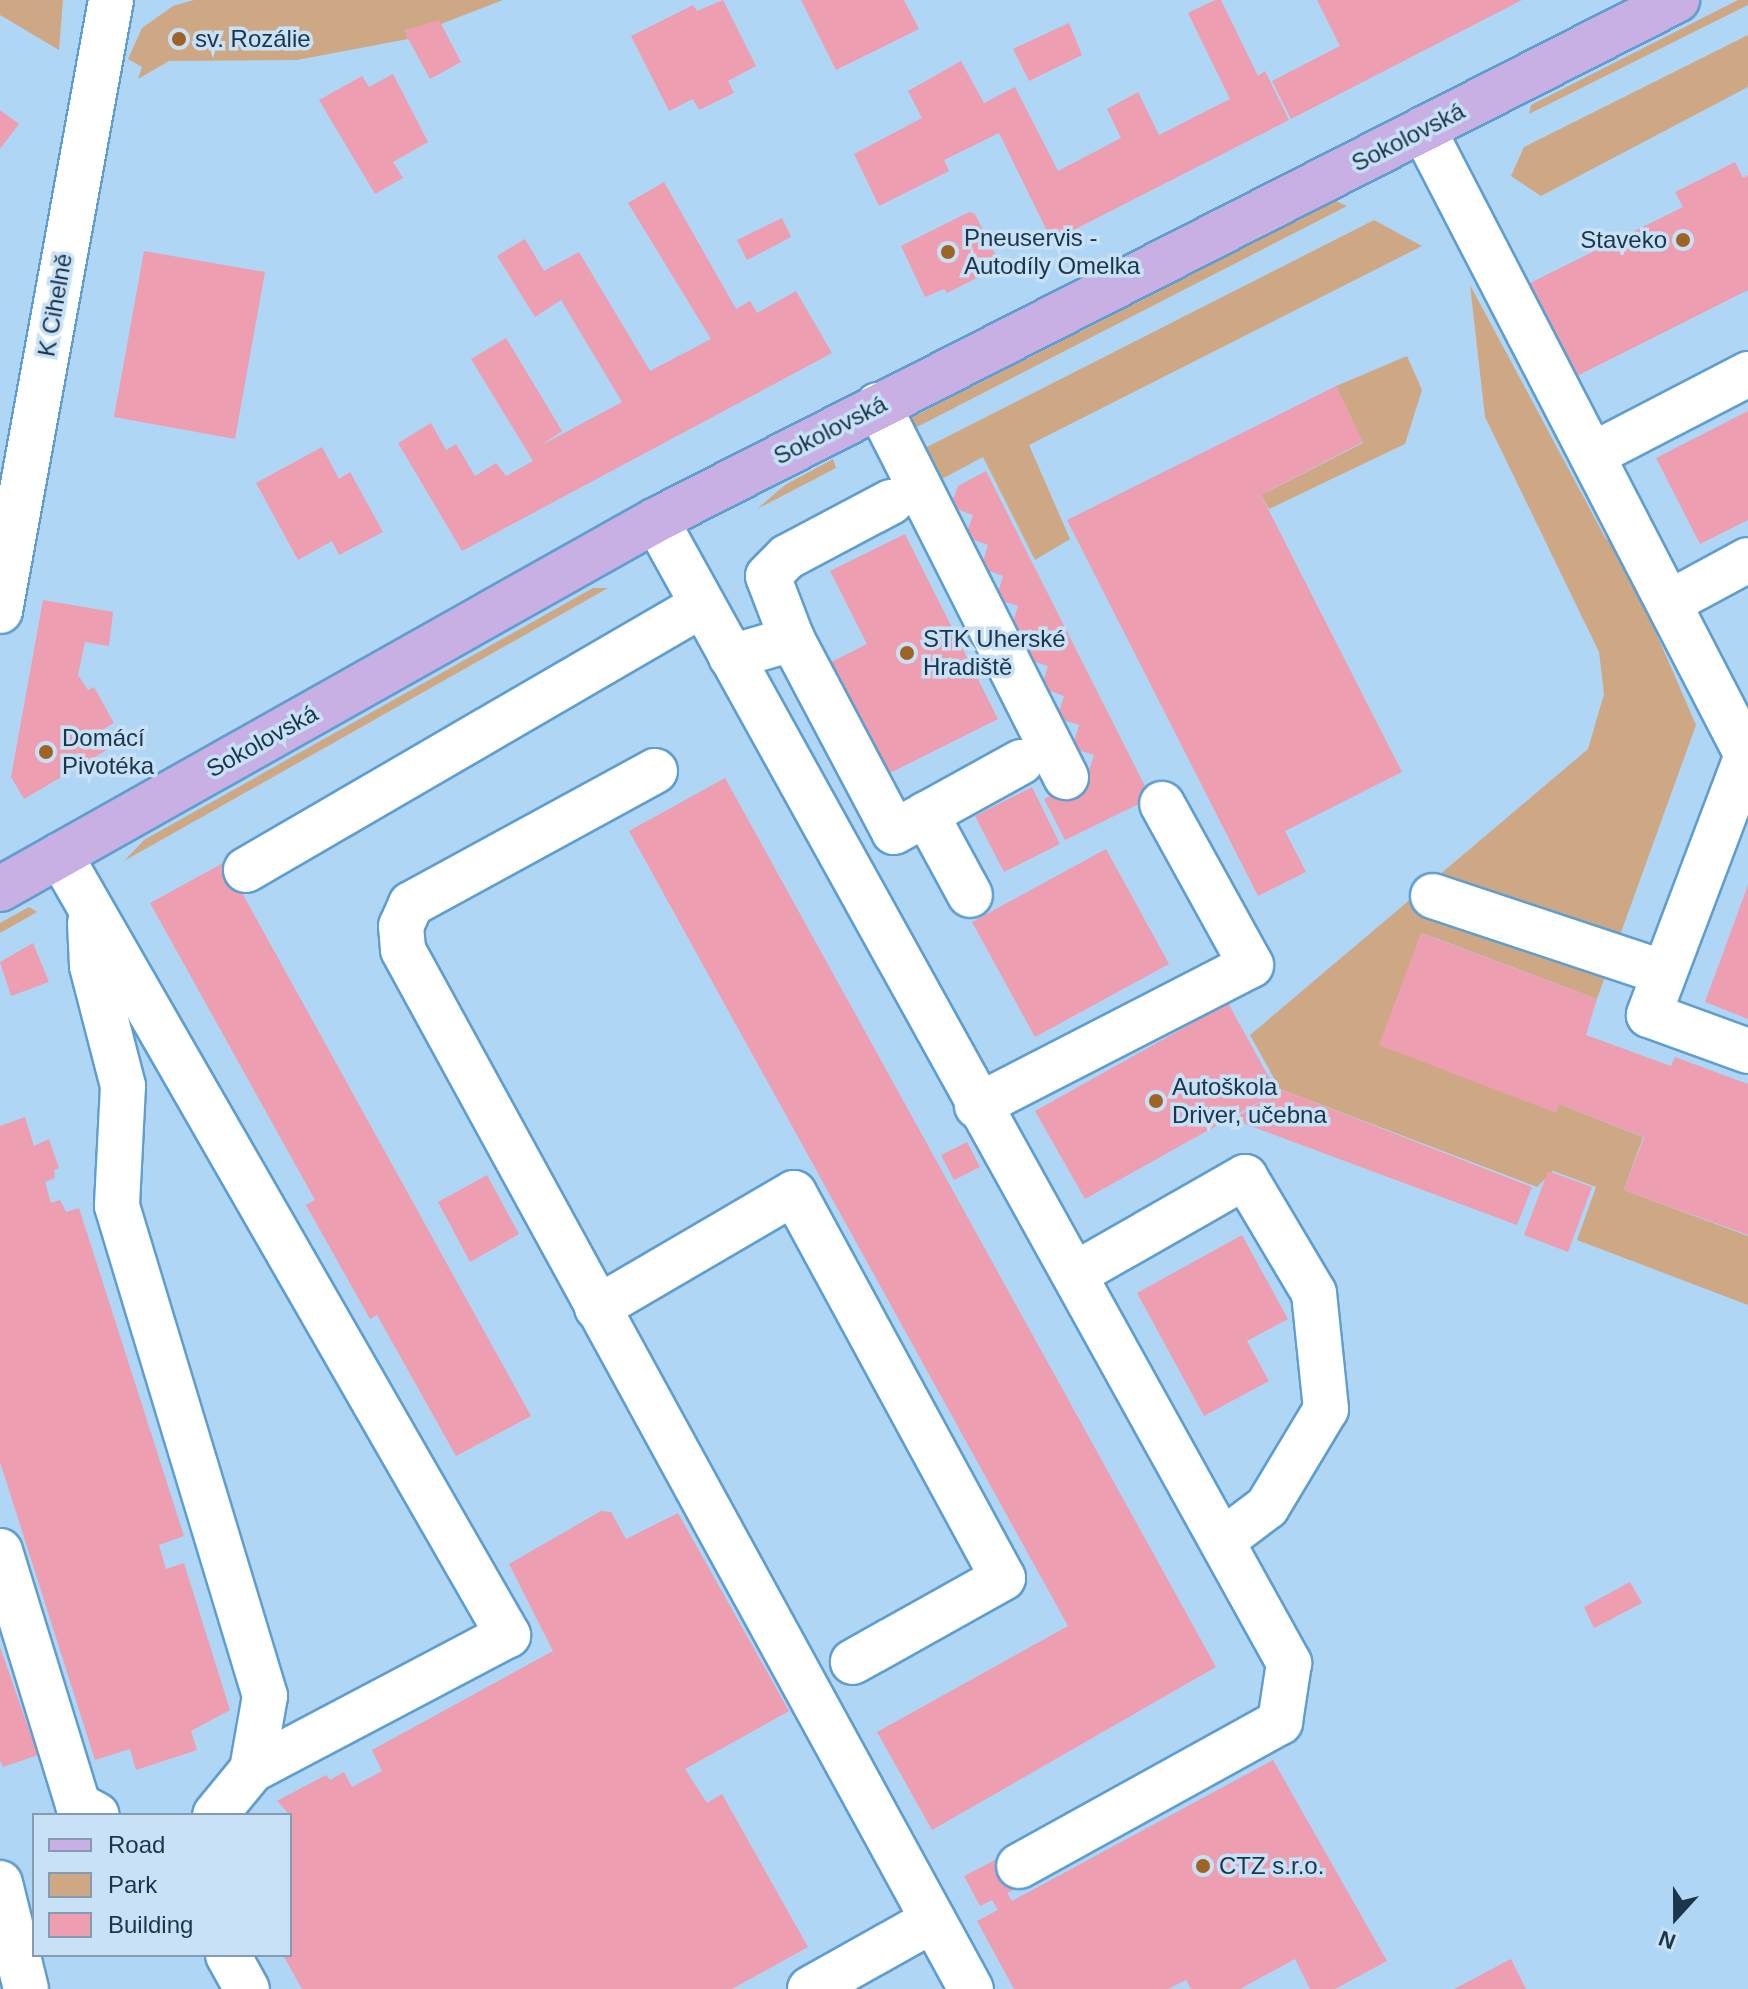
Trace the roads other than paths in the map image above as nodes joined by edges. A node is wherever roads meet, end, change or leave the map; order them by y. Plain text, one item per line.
1 (111, 0) edge
2 (1677, 0) edge
3 (1423, 129) junction
4 (1748, 374) edge
5 (878, 405) junction
6 (1592, 455) junction
7 (891, 502) dead end
8 (656, 520) junction
9 (1748, 560) edge
10 (1672, 601) junction
11 (702, 605) junction
12 (0, 611) edge
13 (792, 639) junction
14 (731, 657) junction
15 (1021, 762) dead end
16 (655, 771) dead end
17 (1066, 777) dead end
18 (1162, 804) dead end
19 (926, 814) junction
20 (60, 855) junction
21 (246, 870) dead end
22 (0, 889) edge
23 (970, 895) dead end
24 (1433, 896) dead end
25 (89, 909) junction
26 (1664, 973) junction
27 (1748, 1051) edge
28 (977, 1106) junction
29 (1075, 1274) junction
30 (597, 1308) junction
31 (1222, 1541) junction
32 (0, 1551) edge
33 (853, 1662) dead end
34 (252, 1770) junction
35 (93, 1813) edge
36 (217, 1813) edge
37 (1019, 1866) dead end
38 (0, 1883) edge
39 (933, 1920) junction
40 (229, 1957) edge
41 (26, 1989) edge
42 (247, 1989) edge
43 (810, 1989) edge
44 (971, 1989) edge

1 - 12 street, K Cihelně
2 - 3 main road, Sokolovská
3 - 5 main road, Sokolovská
3 - 6 street
4 - 6 street
5 - 8 main road, Sokolovská
5 - 17 street
6 - 10 street
7 - 13 street
8 - 11 street
8 - 20 main road, Sokolovská
9 - 10 street
10 - 26 street
11 - 14 street
11 - 21 street
13 - 14 street
13 - 19 street
14 - 28 street
15 - 19 street
16 - 30 street
18 - 28 street
19 - 23 street
20 - 22 main road, Sokolovská
20 - 25 street
24 - 26 street
25 - 34 street
25 - 34 street
26 - 27 street
28 - 29 street
29 - 31 street
29 - 31 street
30 - 33 street
30 - 39 street
31 - 37 street
32 - 35 street
34 - 36 street
38 - 41 street
39 - 43 street
39 - 44 street
40 - 42 street

